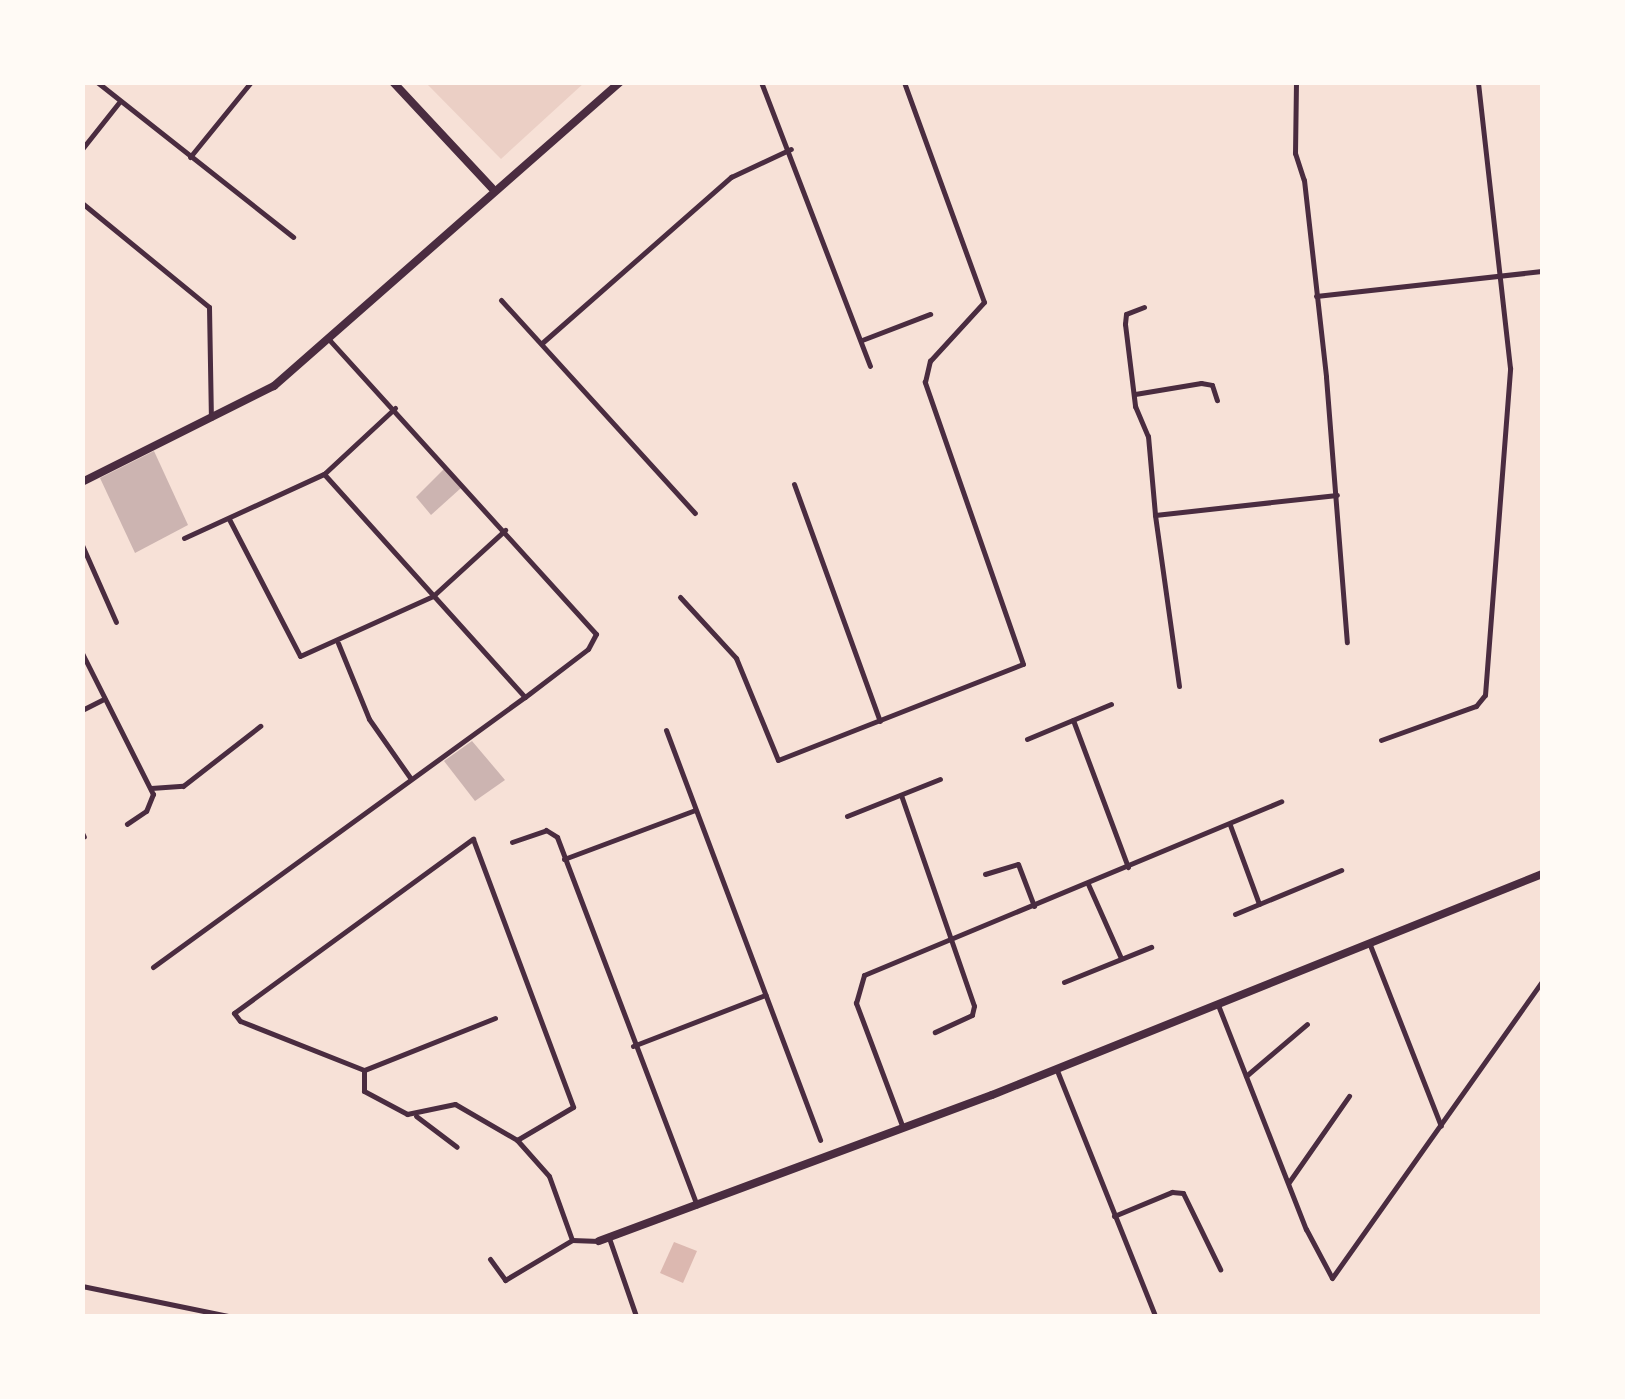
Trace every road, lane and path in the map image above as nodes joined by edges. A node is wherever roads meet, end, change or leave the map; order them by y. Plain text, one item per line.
1 (96, 82) edge
2 (251, 82) edge
3 (393, 82) edge
4 (620, 82) edge
5 (761, 82) edge
6 (904, 82) edge
7 (1296, 82) edge
8 (1478, 82) edge
9 (120, 102) junction
10 (82, 148) edge
11 (791, 148) junction
12 (190, 157) junction
13 (492, 188) junction
14 (82, 204) edge
15 (293, 236) dead end
16 (1542, 271) edge
17 (1501, 276) junction
18 (1316, 296) junction
19 (501, 300) dead end
20 (1144, 307) dead end
21 (930, 314) dead end
22 (329, 340) junction
23 (862, 340) junction
24 (542, 343) junction
25 (870, 366) dead end
26 (1134, 394) junction
27 (1217, 400) dead end
28 (395, 408) junction
29 (210, 422) junction
30 (324, 474) junction
31 (82, 482) edge
32 (794, 484) dead end
33 (1337, 495) junction
34 (694, 513) dead end
35 (1155, 515) junction
36 (229, 519) junction
37 (506, 530) junction
38 (184, 538) dead end
39 (82, 545) edge
40 (432, 596) junction
41 (680, 597) dead end
42 (116, 622) dead end
43 (1347, 642) dead end
44 (338, 643) junction
45 (82, 652) edge
46 (1179, 686) dead end
47 (526, 696) junction
48 (104, 699) junction
49 (1111, 704) dead end
50 (82, 710) edge
51 (1073, 720) junction
52 (880, 721) junction
53 (260, 726) dead end
54 (666, 730) dead end
55 (1026, 739) dead end
56 (1382, 740) dead end
57 (411, 779) junction
58 (940, 779) dead end
59 (151, 788) junction
60 (901, 795) junction
61 (1281, 801) dead end
62 (696, 810) junction
63 (847, 816) dead end
64 (127, 824) dead end
65 (1230, 825) junction
66 (512, 842) dead end
67 (564, 859) junction
68 (1128, 867) junction
69 (1341, 870) dead end
70 (985, 874) dead end
71 (1542, 874) edge
72 (1088, 884) junction
73 (1259, 904) junction
74 (1034, 906) junction
75 (1235, 914) dead end
76 (951, 940) junction
77 (1370, 945) junction
78 (1151, 947) dead end
79 (1121, 958) junction
80 (153, 967) dead end
81 (1542, 981) edge
82 (1064, 982) dead end
83 (766, 995) junction
84 (1218, 1006) junction
85 (494, 1018) dead end
86 (1307, 1024) dead end
87 (935, 1032) dead end
88 (633, 1046) junction
89 (1056, 1068) junction
90 (364, 1070) junction
91 (1246, 1076) junction
92 (1349, 1096) dead end
93 (416, 1116) junction
94 (1441, 1126) junction
95 (904, 1129) junction
96 (516, 1140) junction
97 (820, 1140) dead end
98 (457, 1147) dead end
99 (1289, 1182) junction
100 (696, 1206) junction
101 (1114, 1216) junction
102 (572, 1240) junction
103 (604, 1240) junction
104 (490, 1259) dead end
105 (1220, 1269) dead end
106 (82, 1286) edge
107 (228, 1316) edge
108 (636, 1316) edge
109 (1154, 1316) edge

1 - 9 street
2 - 12 street
3 - 13 main road
4 - 13 main road
5 - 11 street
6 - 52 street
7 - 18 street
8 - 17 street
9 - 10 street
9 - 12 street
11 - 23 street
11 - 24 street
12 - 15 street
13 - 22 main road
14 - 29 street
16 - 17 street
17 - 18 street
17 - 56 street
18 - 33 street
19 - 24 street
20 - 26 street
21 - 23 street
22 - 28 street
22 - 29 main road
23 - 25 street
24 - 34 street
26 - 27 street
26 - 35 street
28 - 30 street
28 - 37 street
29 - 31 main road
30 - 36 street
30 - 40 street
32 - 52 street
33 - 35 street
33 - 43 street
35 - 46 street
36 - 38 street
36 - 44 street
37 - 40 street
37 - 47 street
39 - 42 street
40 - 44 street
40 - 47 street
41 - 52 street
44 - 57 street
45 - 48 street
47 - 57 street
48 - 50 street
48 - 59 street
49 - 51 street
51 - 55 street
51 - 68 street
53 - 59 street
54 - 62 street
57 - 80 street
58 - 60 street
59 - 64 street
60 - 63 street
60 - 76 street
61 - 65 street
62 - 67 street
62 - 83 street
65 - 68 street
65 - 73 street
66 - 67 street
67 - 88 street
68 - 72 street
69 - 73 street
70 - 74 street
71 - 77 main road
72 - 74 street
72 - 79 street
73 - 75 street
74 - 76 street
76 - 87 street
76 - 95 street
77 - 84 main road
77 - 94 street
78 - 79 street
79 - 82 street
81 - 94 street
83 - 88 street
83 - 97 street
84 - 89 main road
84 - 91 street
85 - 90 street
86 - 91 street
88 - 100 street
89 - 95 main road
89 - 101 street
90 - 93 street
90 - 96 street
91 - 99 street
92 - 99 street
93 - 96 street
93 - 98 street
94 - 99 street
95 - 100 main road
96 - 102 street
100 - 103 main road
101 - 105 street
101 - 109 street
102 - 103 street
102 - 104 street
103 - 108 street
106 - 107 street

